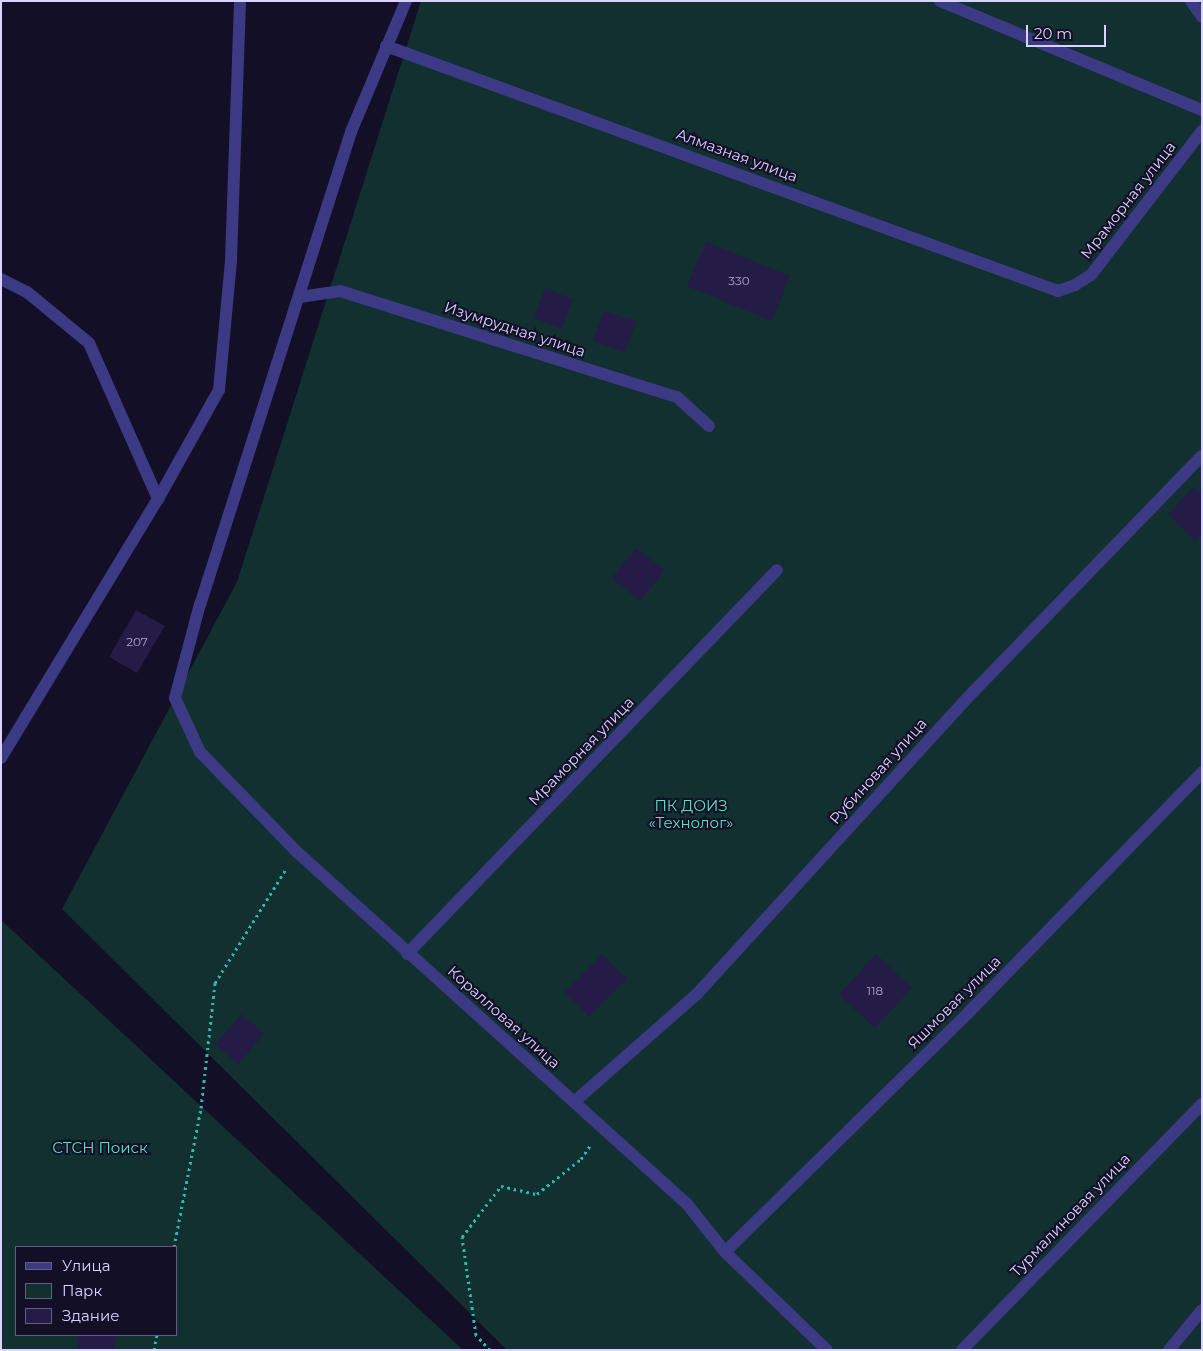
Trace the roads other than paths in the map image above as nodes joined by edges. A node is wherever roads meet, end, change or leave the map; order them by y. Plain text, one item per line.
1 (240, 1) edge
2 (406, 1) edge
3 (940, 1) edge
4 (1191, 1) edge
5 (1202, 17) edge
6 (386, 46) junction
7 (1202, 110) edge
8 (1202, 131) edge
9 (1, 278) edge
10 (1075, 285) joint
11 (300, 297) junction
12 (709, 426) dead end
13 (1202, 456) edge
14 (158, 499) junction
15 (777, 570) dead end
16 (1, 758) edge
17 (1202, 772) edge
18 (407, 954) junction
19 (574, 1102) junction
20 (1202, 1104) edge
21 (725, 1252) junction
22 (1202, 1310) edge
23 (827, 1350) edge
24 (962, 1350) edge
25 (1169, 1350) edge

1 - 14 street
2 - 6 street
3 - 7 street
4 - 5 street
6 - 10 street, Алмазная улица
6 - 11 street
8 - 10 street, Мраморная улица
9 - 14 street
11 - 12 street, Изумрудная улица
11 - 18 street, Коралловая улица
13 - 19 street, Рубиновая улица
14 - 16 street
15 - 18 street, Мраморная улица
17 - 21 street, Яшмовая улица
18 - 19 street, Коралловая улица
19 - 21 street, Коралловая улица
20 - 24 street, Турмалиновая улица
21 - 23 street, Коралловая улица
22 - 25 street

